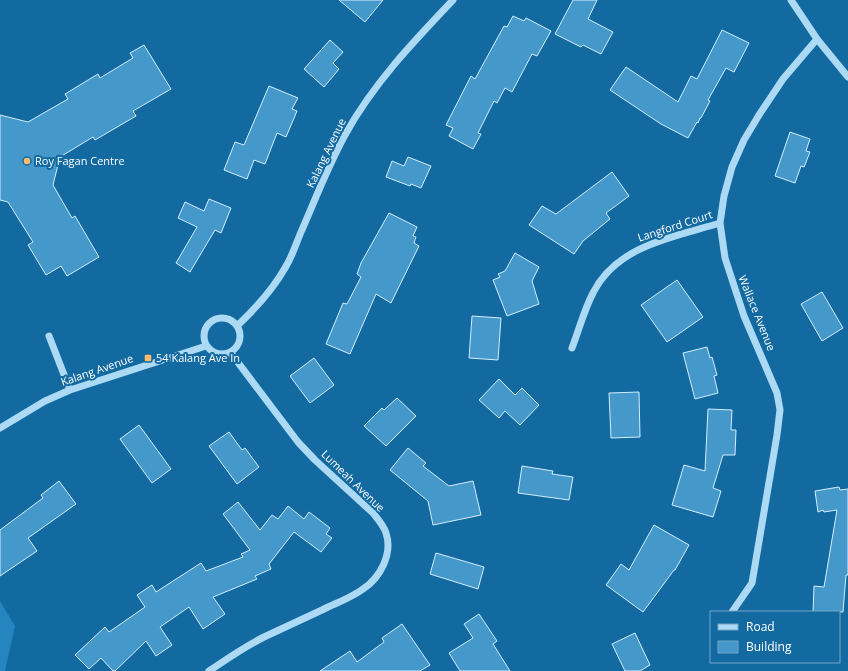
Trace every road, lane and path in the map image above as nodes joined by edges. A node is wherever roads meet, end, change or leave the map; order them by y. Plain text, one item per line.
1 (453, 0) edge
2 (791, 0) edge
3 (817, 39) junction
4 (848, 77) edge
5 (720, 223) junction
6 (237, 326) junction
7 (49, 336) dead end
8 (206, 346) junction
9 (572, 348) dead end
10 (230, 352) junction
11 (70, 390) junction
12 (0, 428) edge
13 (733, 611) edge
14 (209, 671) edge

1 - 6 street, Kalang Avenue
2 - 3 street
3 - 4 street
3 - 5 street, Wallace Avenue
5 - 9 street, Langford Court
5 - 13 street, Wallace Avenue
6 - 8 street
6 - 10 street
7 - 11 street
8 - 10 street
8 - 11 street, Kalang Avenue
10 - 14 street, Lumeah Avenue
11 - 12 street, Kalang Avenue

